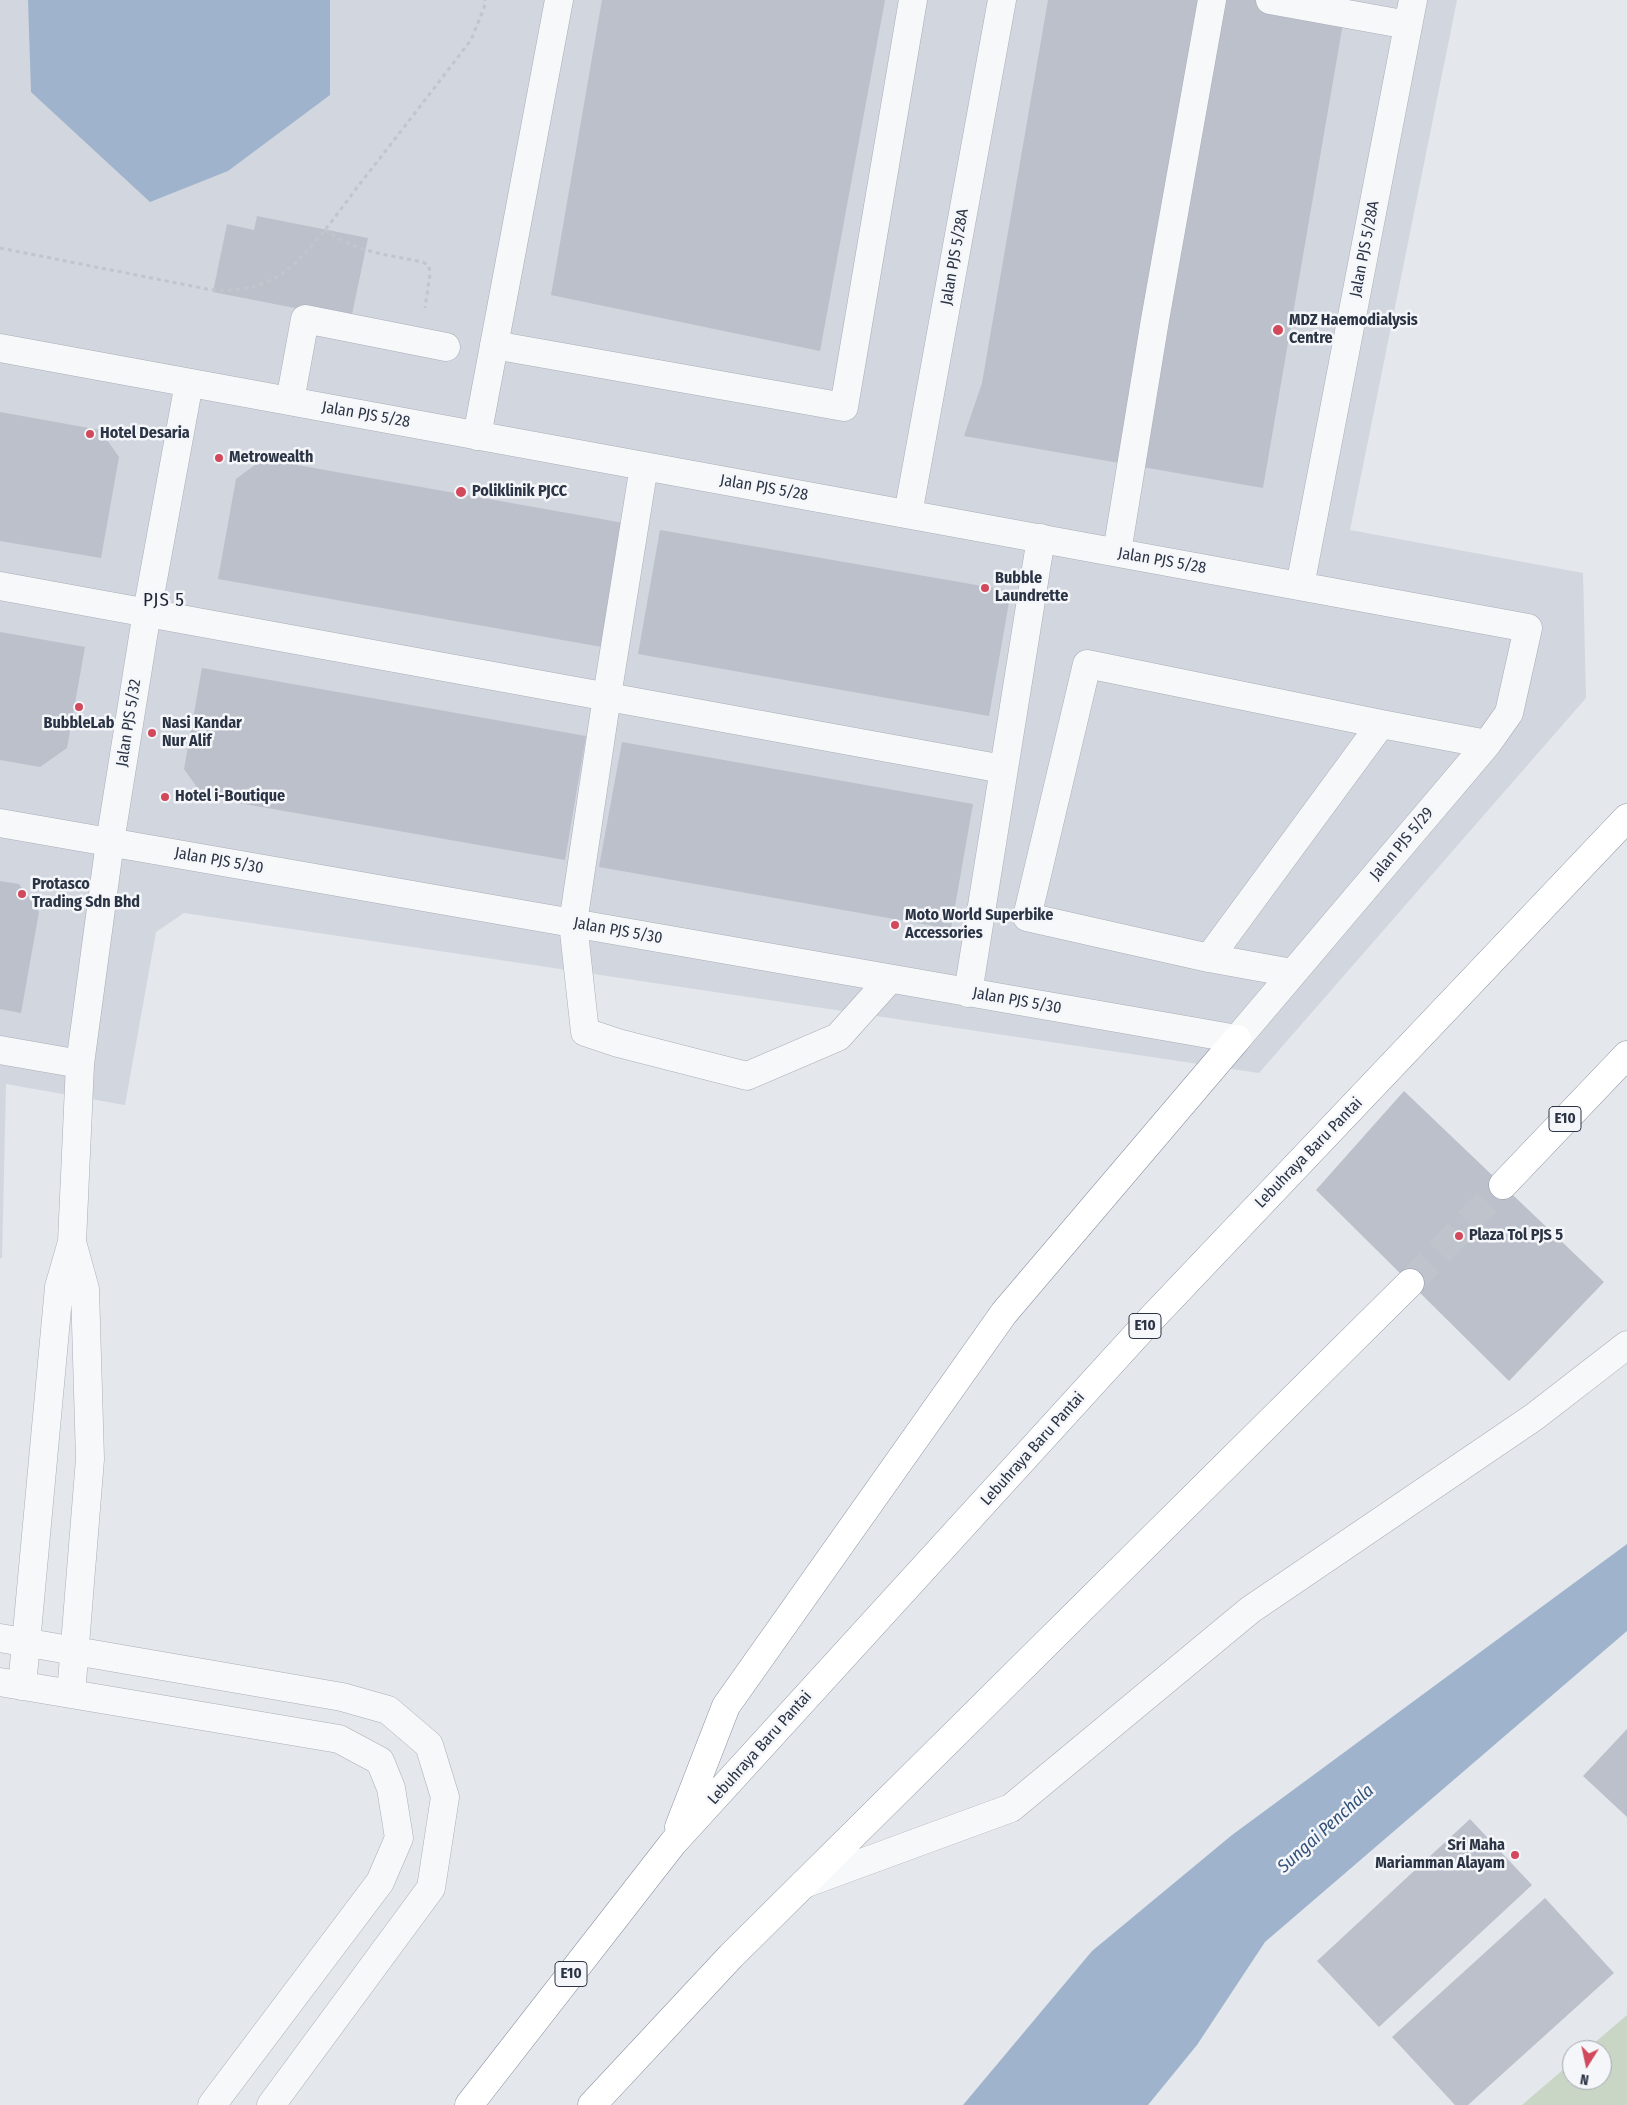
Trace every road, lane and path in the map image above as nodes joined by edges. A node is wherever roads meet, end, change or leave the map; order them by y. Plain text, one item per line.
1 (485, 0) edge
2 (559, 0) edge
3 (913, 0) edge
4 (1002, 0) edge
5 (1212, 0) edge
6 (1270, 0) edge
7 (1410, 13) edge
8 (325, 230) junction
9 (0, 248) edge
10 (419, 341) junction
11 (494, 345) junction
12 (446, 346) dead end
13 (0, 348) edge
14 (189, 383) junction
15 (290, 401) junction
16 (477, 436) junction
17 (644, 466) junction
18 (908, 514) junction
19 (1041, 538) junction
20 (1117, 552) junction
21 (0, 586) edge
22 (1300, 586) junction
23 (147, 612) junction
24 (1528, 628) joint
25 (607, 696) junction
26 (1381, 724) junction
27 (1487, 744) junction
28 (1003, 768) junction
29 (1627, 818) edge
30 (0, 822) edge
31 (110, 842) junction
32 (574, 923) junction
33 (1209, 958) junction
34 (1292, 973) junction
35 (890, 979) junction
36 (968, 992) junction
37 (1236, 1039) junction
38 (0, 1050) edge
39 (1627, 1055) edge
40 (80, 1064) junction
41 (1503, 1185) tunnel mouth
42 (72, 1242) junction
43 (1410, 1283) tunnel mouth
44 (1627, 1346) edge
45 (13, 1640) edge
46 (76, 1651) junction
47 (11, 1684) edge
48 (71, 1694) junction
49 (673, 1843) junction
50 (804, 1884) junction
51 (212, 2105) edge
52 (271, 2105) edge
53 (469, 2105) edge
54 (592, 2105) edge

1 - 8 path
2 - 11 street
3 - 11 street
4 - 18 street, Jalan PJS 5/28A
5 - 20 street
6 - 7 street
7 - 22 street, Jalan PJS 5/28A
8 - 9 path
8 - 10 path
10 - 12 street
10 - 15 street
11 - 16 street
13 - 14 street, Jalan PJS 5/28
14 - 15 street, Jalan PJS 5/28
14 - 23 street, Jalan PJS 5/32
15 - 16 street, Jalan PJS 5/28
16 - 17 street, Jalan PJS 5/28
17 - 18 street, Jalan PJS 5/28
17 - 25 street
18 - 19 street, Jalan PJS 5/28
19 - 20 street, Jalan PJS 5/28
19 - 28 street
20 - 22 street, Jalan PJS 5/28
21 - 23 street
22 - 24 street, Jalan PJS 5/28
23 - 25 street
23 - 31 street, Jalan PJS 5/32
24 - 27 street, Jalan PJS 5/29
25 - 28 street
25 - 32 street
26 - 27 street
26 - 33 street
26 - 33 street
27 - 34 street, Jalan PJS 5/29
28 - 36 street
29 - 49 highway, Lebuhraya Baru Pantai / E10
30 - 31 street, Jalan PJS 5/30
31 - 32 street, Jalan PJS 5/30
31 - 40 street, Jalan PJS 5/32
32 - 35 street, Jalan PJS 5/30
32 - 35 street
33 - 34 street
34 - 37 street, Jalan PJS 5/29
35 - 36 street, Jalan PJS 5/30
36 - 37 street, Jalan PJS 5/30
37 - 49 highway
38 - 40 street
39 - 41 highway, E10
40 - 42 street, Jalan PJS 5/32
42 - 45 street
42 - 46 street
43 - 50 highway
44 - 50 street
45 - 46 street
45 - 47 street
46 - 48 street
46 - 52 street
47 - 48 street
48 - 51 street
49 - 53 highway, Lebuhraya Baru Pantai / E10
50 - 54 highway

